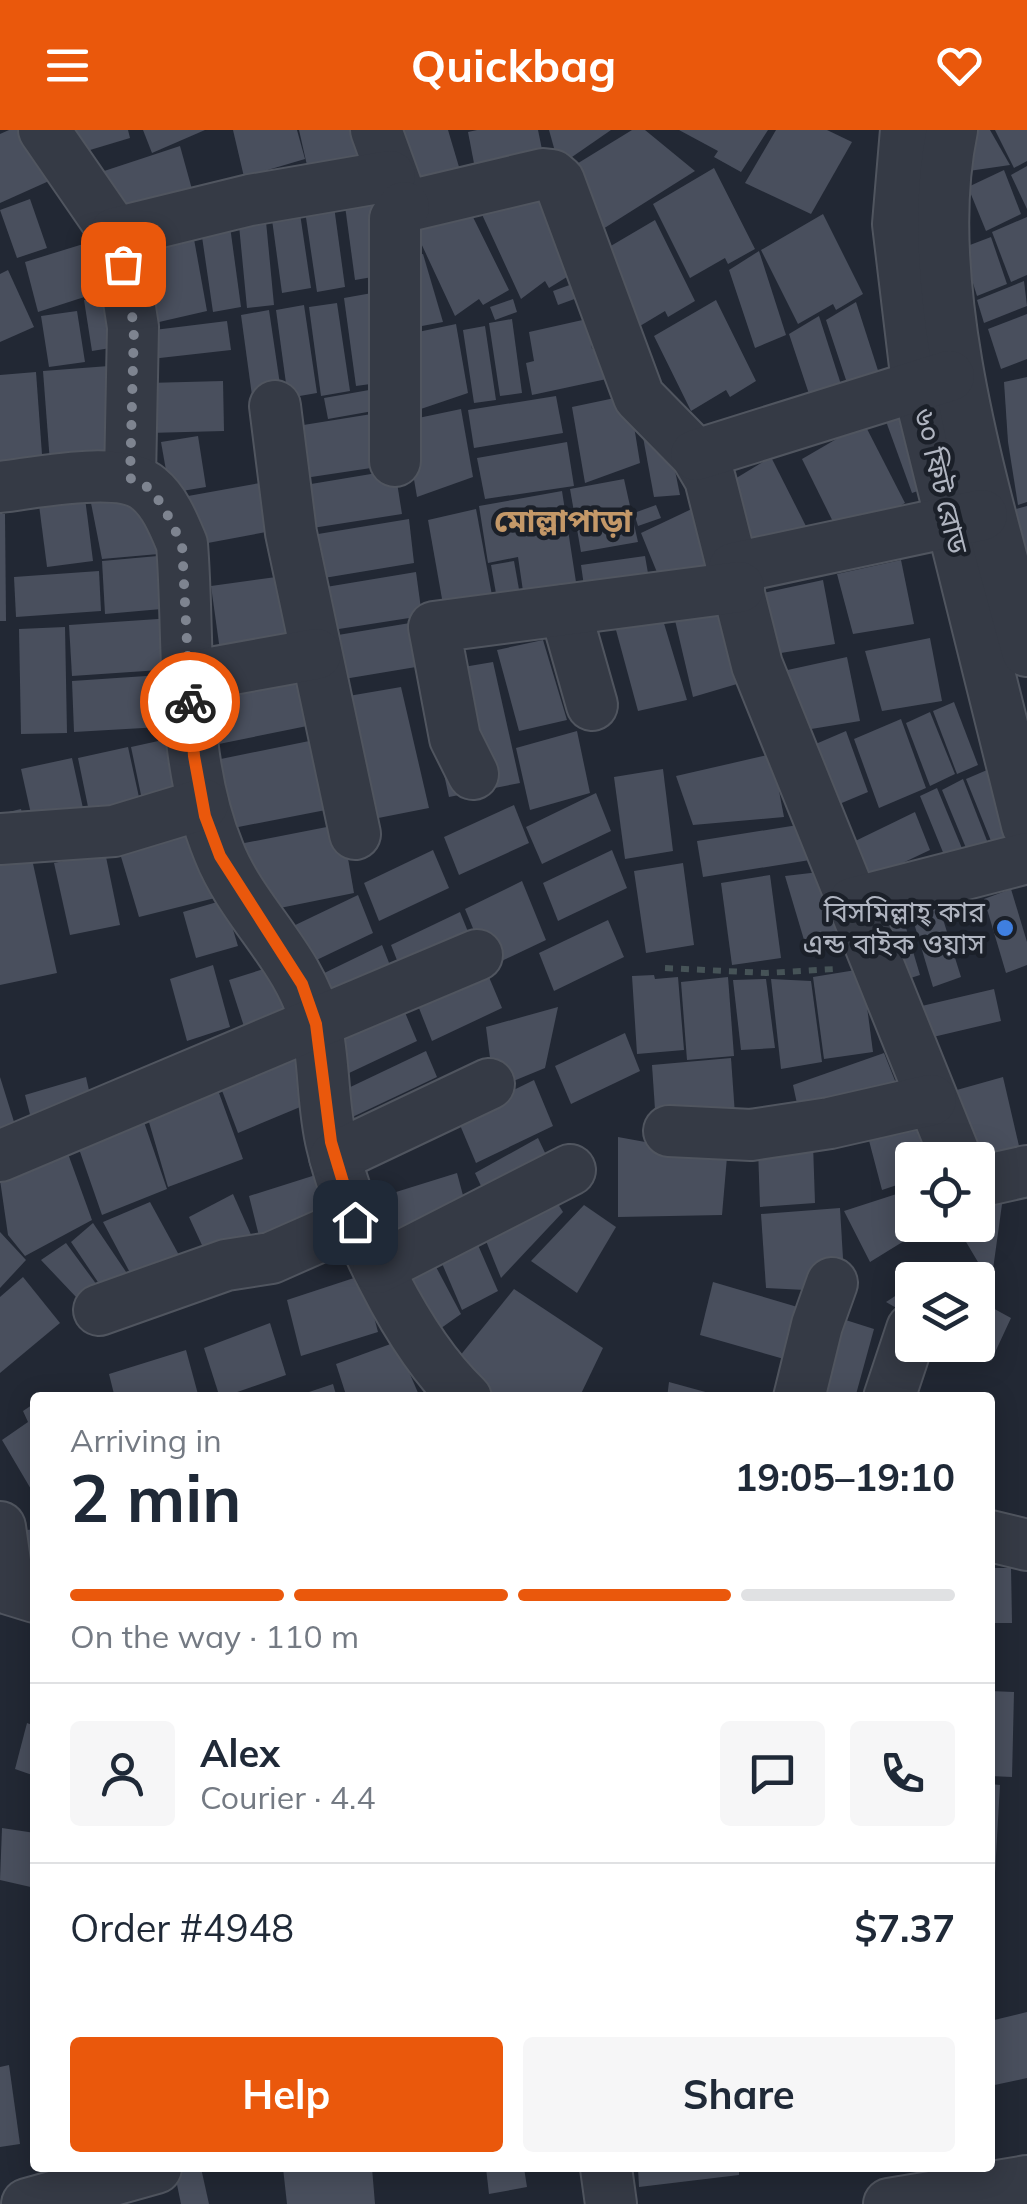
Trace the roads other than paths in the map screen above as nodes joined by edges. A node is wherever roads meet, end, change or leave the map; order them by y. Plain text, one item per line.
1 (44, 130) edge
2 (906, 130) edge
3 (952, 130) edge
4 (390, 171) edge
5 (115, 233) junction
6 (939, 378) junction
7 (275, 406) dead end
8 (696, 455) junction
9 (396, 461) dead end
10 (130, 478) junction
11 (0, 487) edge
12 (971, 518) junction
13 (737, 578) junction
14 (566, 610) junction
15 (1027, 651) edge
16 (316, 654) junction
17 (188, 677) junction
18 (592, 705) dead end
19 (472, 774) dead end
20 (203, 804) junction
21 (1027, 825) edge
22 (355, 834) dead end
23 (0, 839) edge
24 (1027, 858) edge
25 (853, 904) junction
26 (477, 955) dead end
27 (316, 1024) junction
28 (490, 1084) dead end
29 (931, 1100) junction
30 (669, 1131) dead end
31 (948, 1142) edge
32 (0, 1156) edge
33 (335, 1156) junction
34 (570, 1170) dead end
35 (1027, 1171) edge
36 (995, 1178) edge
37 (355, 1222) junction
38 (378, 1268) junction
39 (832, 1283) dead end
40 (98, 1310) dead end
41 (901, 1362) edge
42 (460, 1392) edge
43 (801, 1392) edge
44 (891, 1392) edge
45 (0, 1528) edge
46 (995, 1537) edge
47 (1027, 1545) edge
48 (30, 1595) edge
49 (142, 2172) edge
50 (607, 2172) edge
51 (885, 2172) edge
52 (1027, 2181) edge
53 (27, 2204) edge
54 (611, 2204) edge
55 (889, 2204) edge

1 - 5 street
2 - 6 street, ৬০ ফিট রোড
3 - 6 street, ৬০ ফিট রোড
4 - 5 street
4 - 8 street
4 - 9 street
5 - 10 street
6 - 8 street
6 - 12 street, ৬০ ফিট রোড
7 - 16 street
8 - 13 street
10 - 11 street
10 - 17 street
12 - 13 street
12 - 15 street, ৬০ ফিট রোড
12 - 21 street, ৬০ ফিট রোড
13 - 14 street
13 - 25 street
14 - 18 street
14 - 19 street
16 - 17 street
16 - 22 street
17 - 20 street
20 - 23 street
20 - 27 street
24 - 25 street
25 - 29 street
26 - 27 street
27 - 32 street
27 - 33 street
28 - 33 street
29 - 30 street
29 - 31 street
33 - 37 street
34 - 38 street
35 - 36 street
37 - 38 street
37 - 40 street
38 - 42 street
39 - 43 street
41 - 44 street
45 - 48 street
46 - 47 street
49 - 53 street
50 - 54 street
51 - 55 street
52 - 55 street

